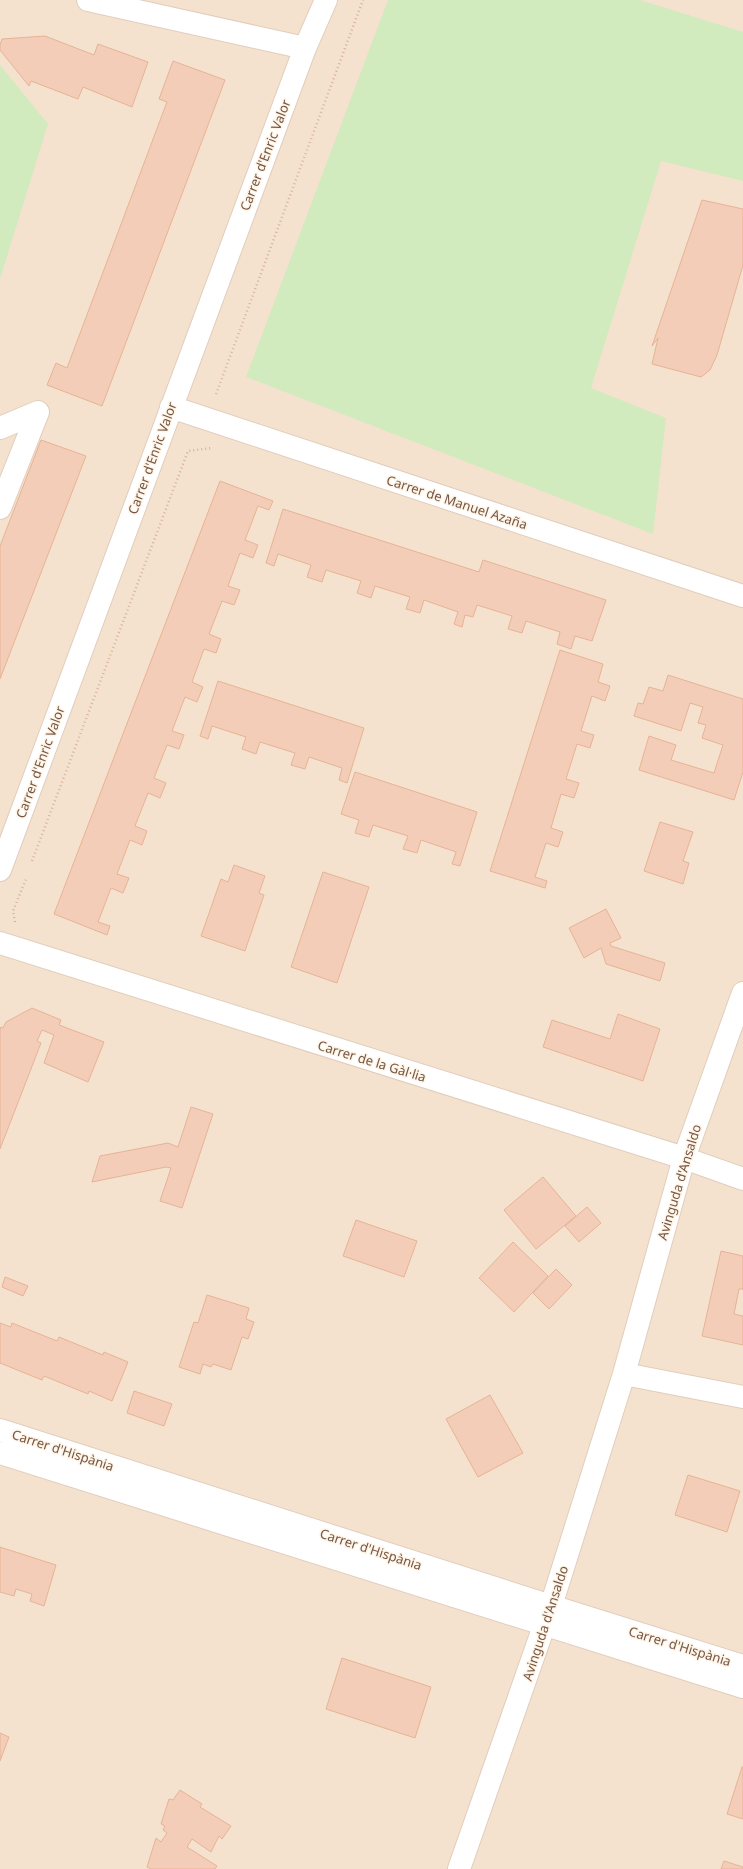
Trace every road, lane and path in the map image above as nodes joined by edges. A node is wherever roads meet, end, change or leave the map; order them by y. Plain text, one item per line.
1 (88, 0) edge
2 (326, 0) edge
3 (363, 0) edge
4 (305, 48) junction
5 (221, 398) dead end
6 (170, 407) junction
7 (0, 428) edge
8 (232, 428) junction
9 (0, 508) edge
10 (743, 596) edge
11 (30, 867) dead end
12 (0, 870) edge
13 (28, 874) dead end
14 (0, 943) edge
15 (20, 951) junction
16 (743, 993) edge
17 (684, 1158) junction
18 (743, 1179) edge
19 (624, 1374) junction
20 (743, 1397) edge
21 (0, 1430) edge
22 (0, 1453) edge
23 (548, 1616) junction
24 (743, 1666) edge
25 (743, 1687) edge
26 (459, 1869) edge

1 - 4 street
2 - 4 street, Carrer d'Enric Valor
3 - 5 path
4 - 6 street, Carrer d'Enric Valor
6 - 8 street, Carrer de Manuel Azaña
6 - 12 street, Carrer d'Enric Valor
7 - 9 street
8 - 10 street, Carrer de Manuel Azaña
8 - 11 path
13 - 15 path
14 - 15 street, Carrer de la Gàl·lia
15 - 17 street, Carrer de la Gàl·lia
16 - 17 street, Avinguda d'Ansaldo
17 - 18 street, Carrer de la Gàl·lia
17 - 19 street, Avinguda d'Ansaldo
19 - 20 street
19 - 23 street, Avinguda d'Ansaldo
21 - 23 street, Carrer d'Hispània
22 - 23 street, Carrer d'Hispània
23 - 24 street, Carrer d'Hispània
23 - 25 street, Carrer d'Hispània
23 - 26 street, Avinguda d'Ansaldo

